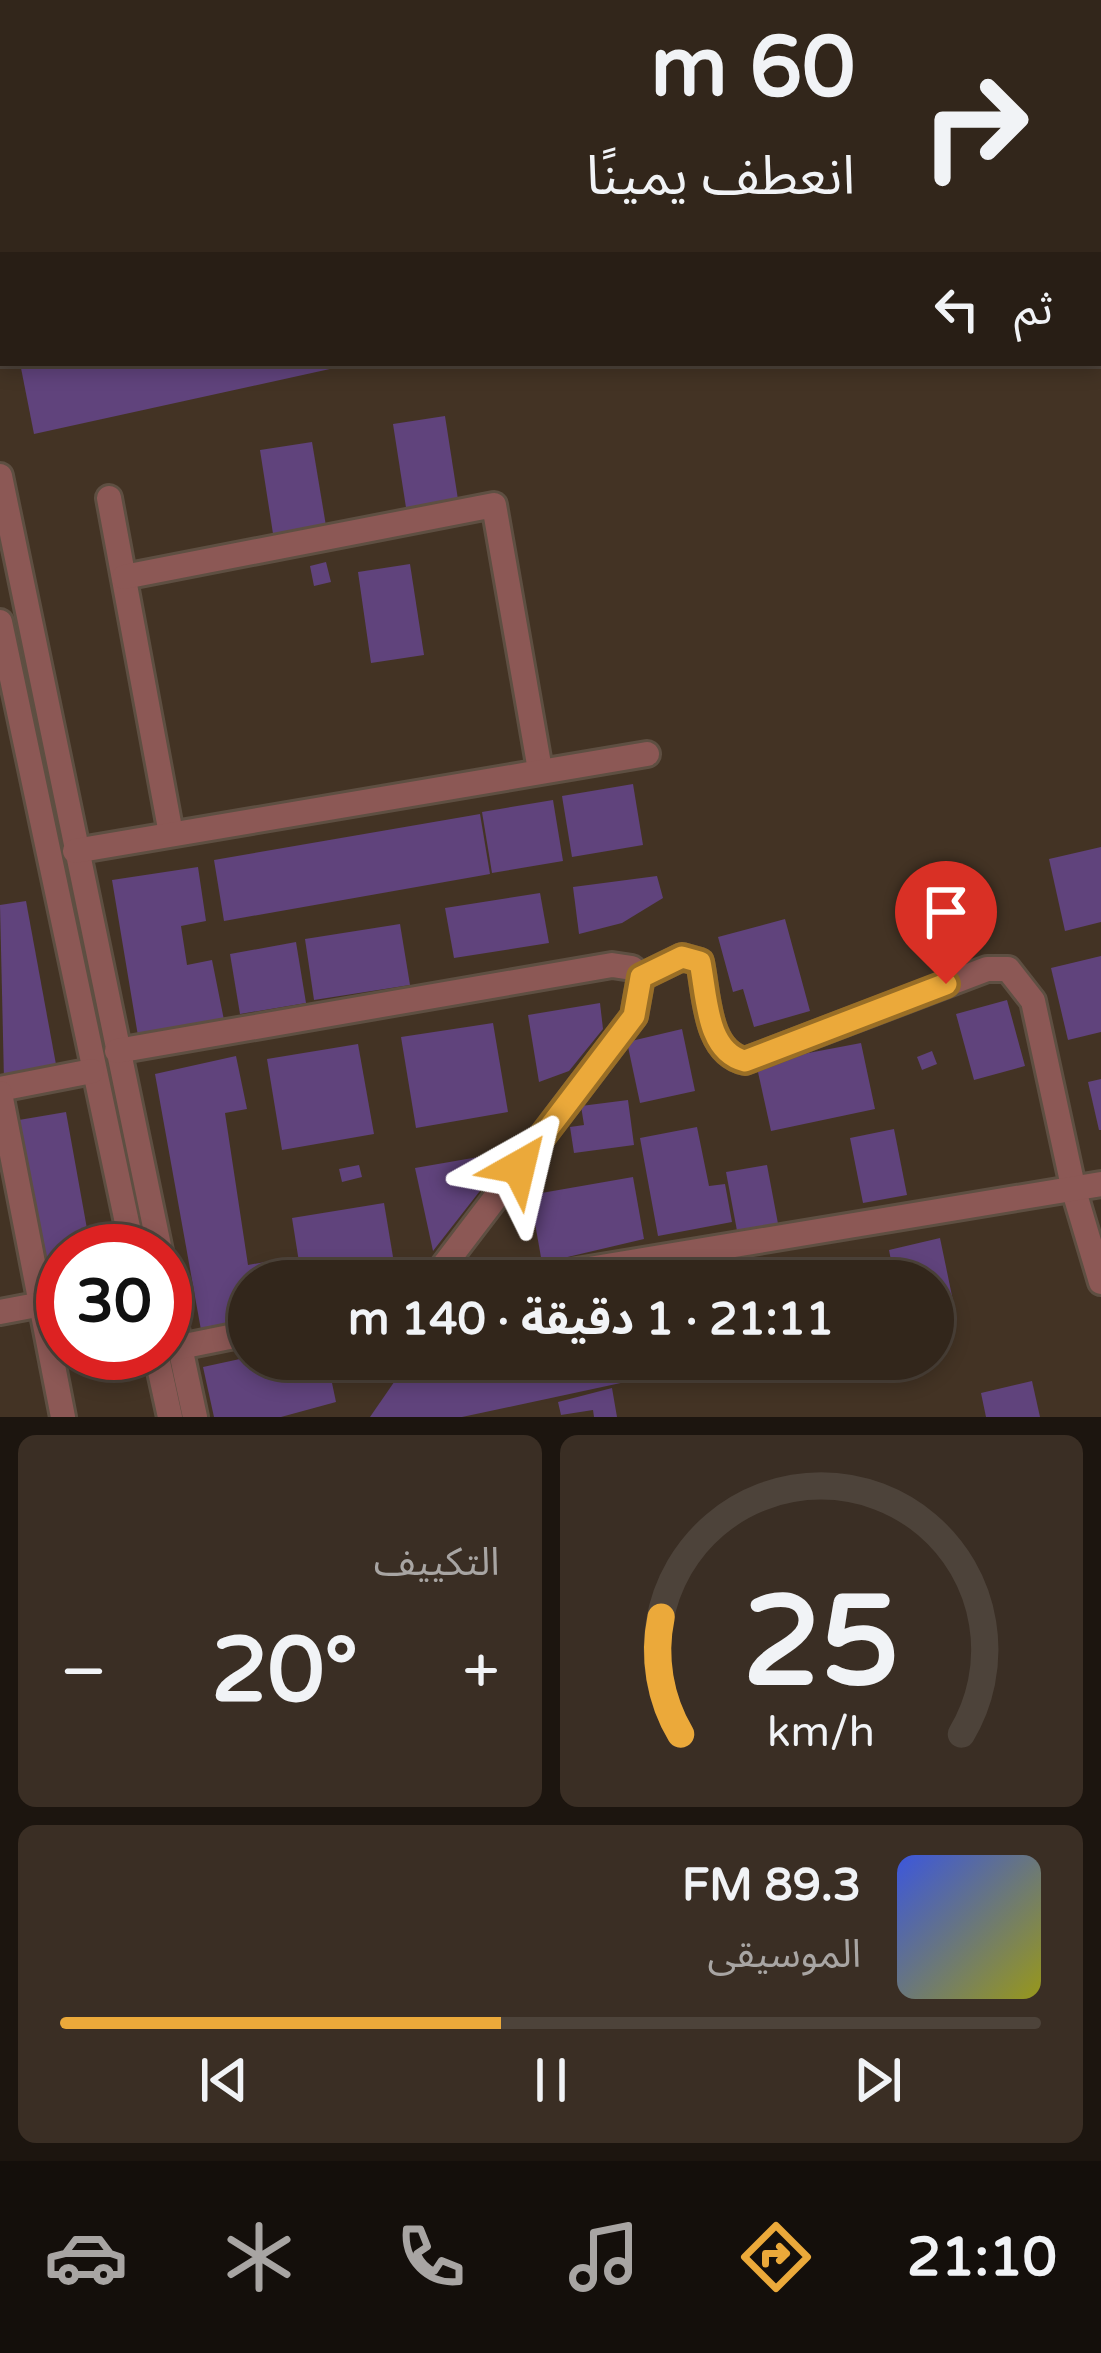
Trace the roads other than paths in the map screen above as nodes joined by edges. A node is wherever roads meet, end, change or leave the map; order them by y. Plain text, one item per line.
1 (0, 476) edge
2 (109, 498) dead end
3 (124, 577) junction
4 (0, 622) edge
5 (647, 754) dead end
6 (540, 770) junction
7 (171, 834) junction
8 (74, 851) junction
9 (641, 977) junction
10 (117, 1051) junction
11 (92, 1071) junction
12 (0, 1091) edge
13 (1101, 1184) edge
14 (1074, 1191) junction
15 (127, 1224) edge
16 (154, 1224) edge
17 (448, 1260) edge
18 (647, 1260) edge
19 (36, 1274) edge
20 (1101, 1282) edge
21 (36, 1305) edge
22 (0, 1312) edge
23 (228, 1337) edge
24 (192, 1345) edge
25 (57, 1380) edge
26 (169, 1380) edge
27 (180, 1380) edge
28 (64, 1417) edge
29 (170, 1417) edge
30 (195, 1417) edge

1 - 8 street
2 - 3 street
3 - 6 street
3 - 7 street
4 - 11 street
5 - 6 street
6 - 7 street
7 - 8 street
8 - 10 street
9 - 10 street
9 - 14 street
9 - 17 street
10 - 16 street
11 - 12 street
11 - 15 street
12 - 19 street
13 - 14 street
14 - 18 street
14 - 20 street
21 - 22 street
23 - 24 street
25 - 28 street
26 - 29 street
27 - 30 street

